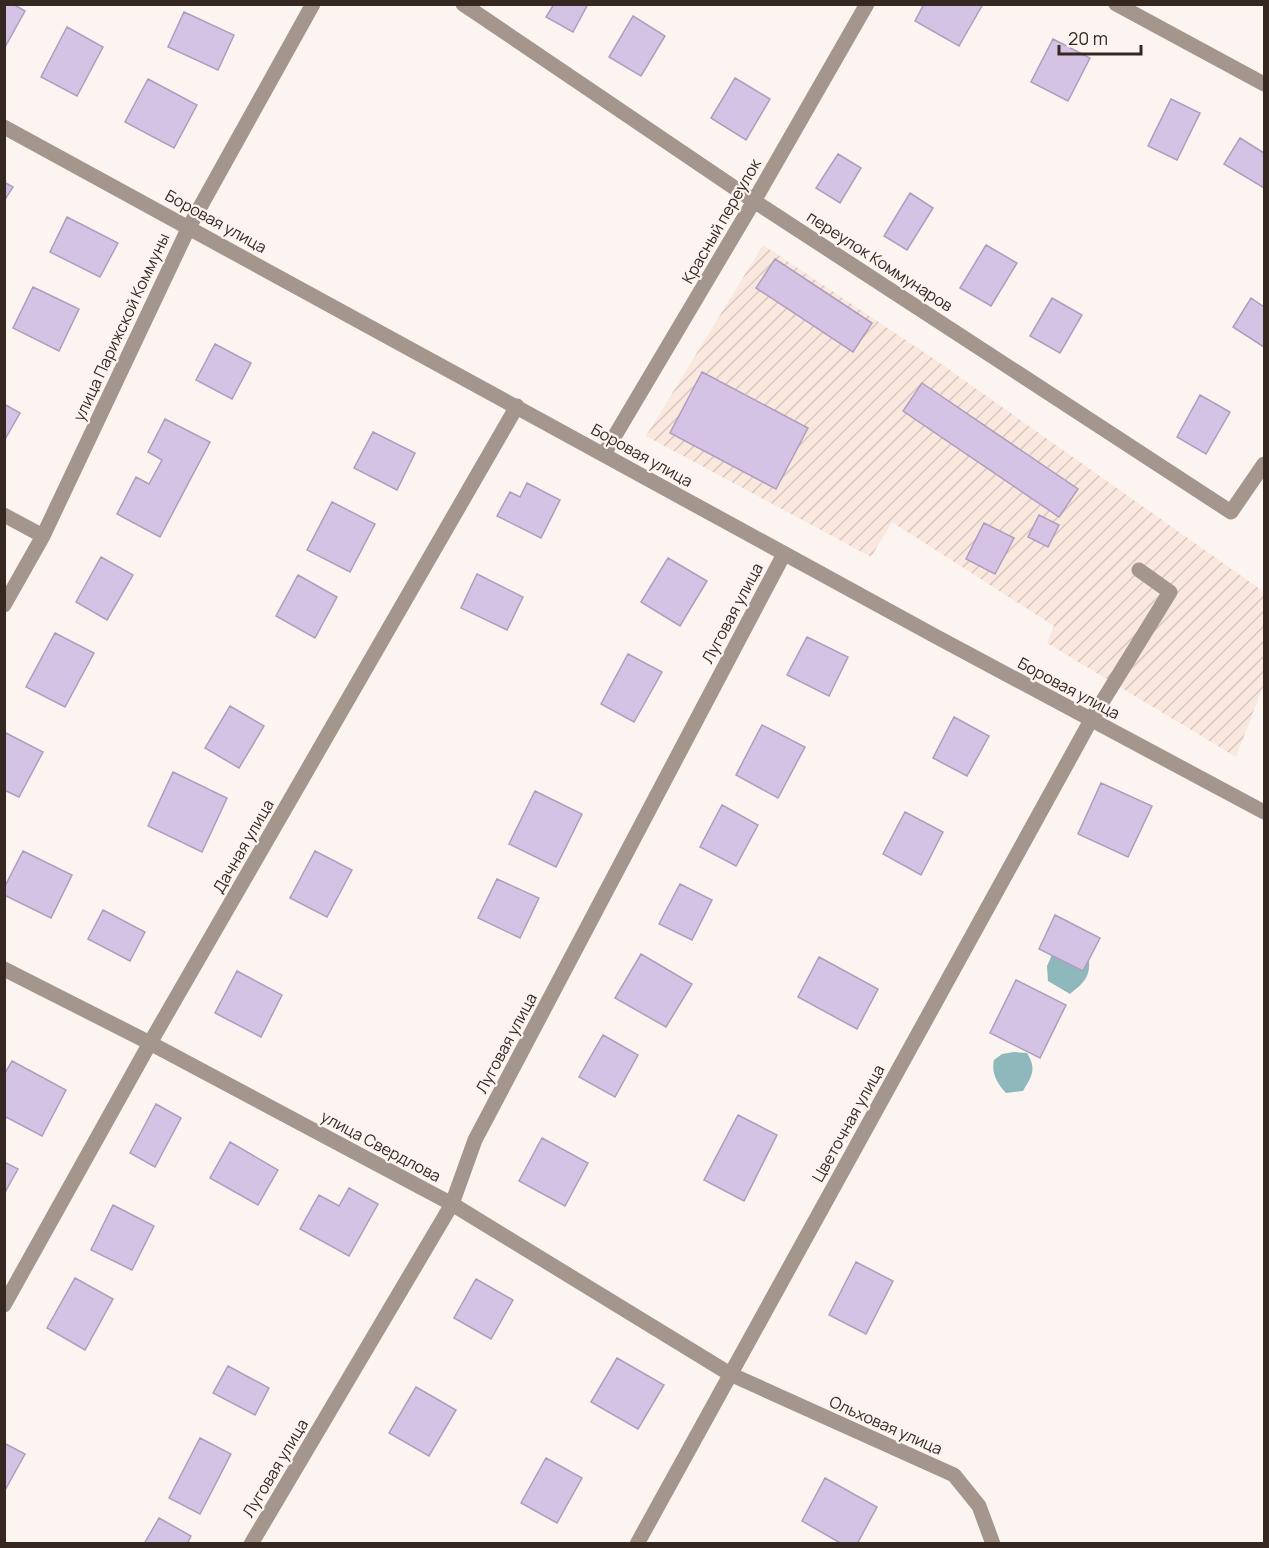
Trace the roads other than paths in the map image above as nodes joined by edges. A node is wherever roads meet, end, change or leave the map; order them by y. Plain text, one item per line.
1 (313, 4) edge
2 (463, 4) edge
3 (867, 4) edge
4 (1116, 4) edge
5 (1264, 84) edge
6 (4, 127) edge
7 (754, 201) junction
8 (189, 227) junction
9 (517, 406) junction
10 (604, 454) junction
11 (1264, 464) edge
12 (4, 515) edge
13 (43, 536) junction
14 (784, 554) junction
15 (1139, 570) dead end
16 (4, 605) edge
17 (1091, 720) junction
18 (1264, 812) edge
19 (4, 969) edge
20 (150, 1043) junction
21 (452, 1204) junction
22 (4, 1305) edge
23 (730, 1374) junction
24 (251, 1544) edge
25 (637, 1544) edge
26 (993, 1544) edge

1 - 8 street, улица Парижской Коммуны
2 - 7 street, переулок Коммунаров
3 - 7 street, Красный переулок
4 - 5 street
6 - 8 street, Боровая улица
7 - 10 street, Красный переулок
7 - 11 street, переулок Коммунаров
8 - 9 street, Боровая улица
8 - 13 street, улица Парижской Коммуны
9 - 10 street, Боровая улица
9 - 20 street, Дачная улица
10 - 14 street, Боровая улица
12 - 13 street
13 - 16 street, улица Парижской Коммуны
14 - 17 street, Боровая улица
14 - 21 street, Луговая улица
15 - 17 street, Цветочная улица
17 - 18 street, Боровая улица
17 - 23 street, Цветочная улица
19 - 20 street, улица Свердлова
20 - 21 street, улица Свердлова
20 - 22 street, Дачная улица
21 - 23 street, улица Свердлова
21 - 24 street, Луговая улица
23 - 25 street, Цветочная улица
23 - 26 street, Ольховая улица

